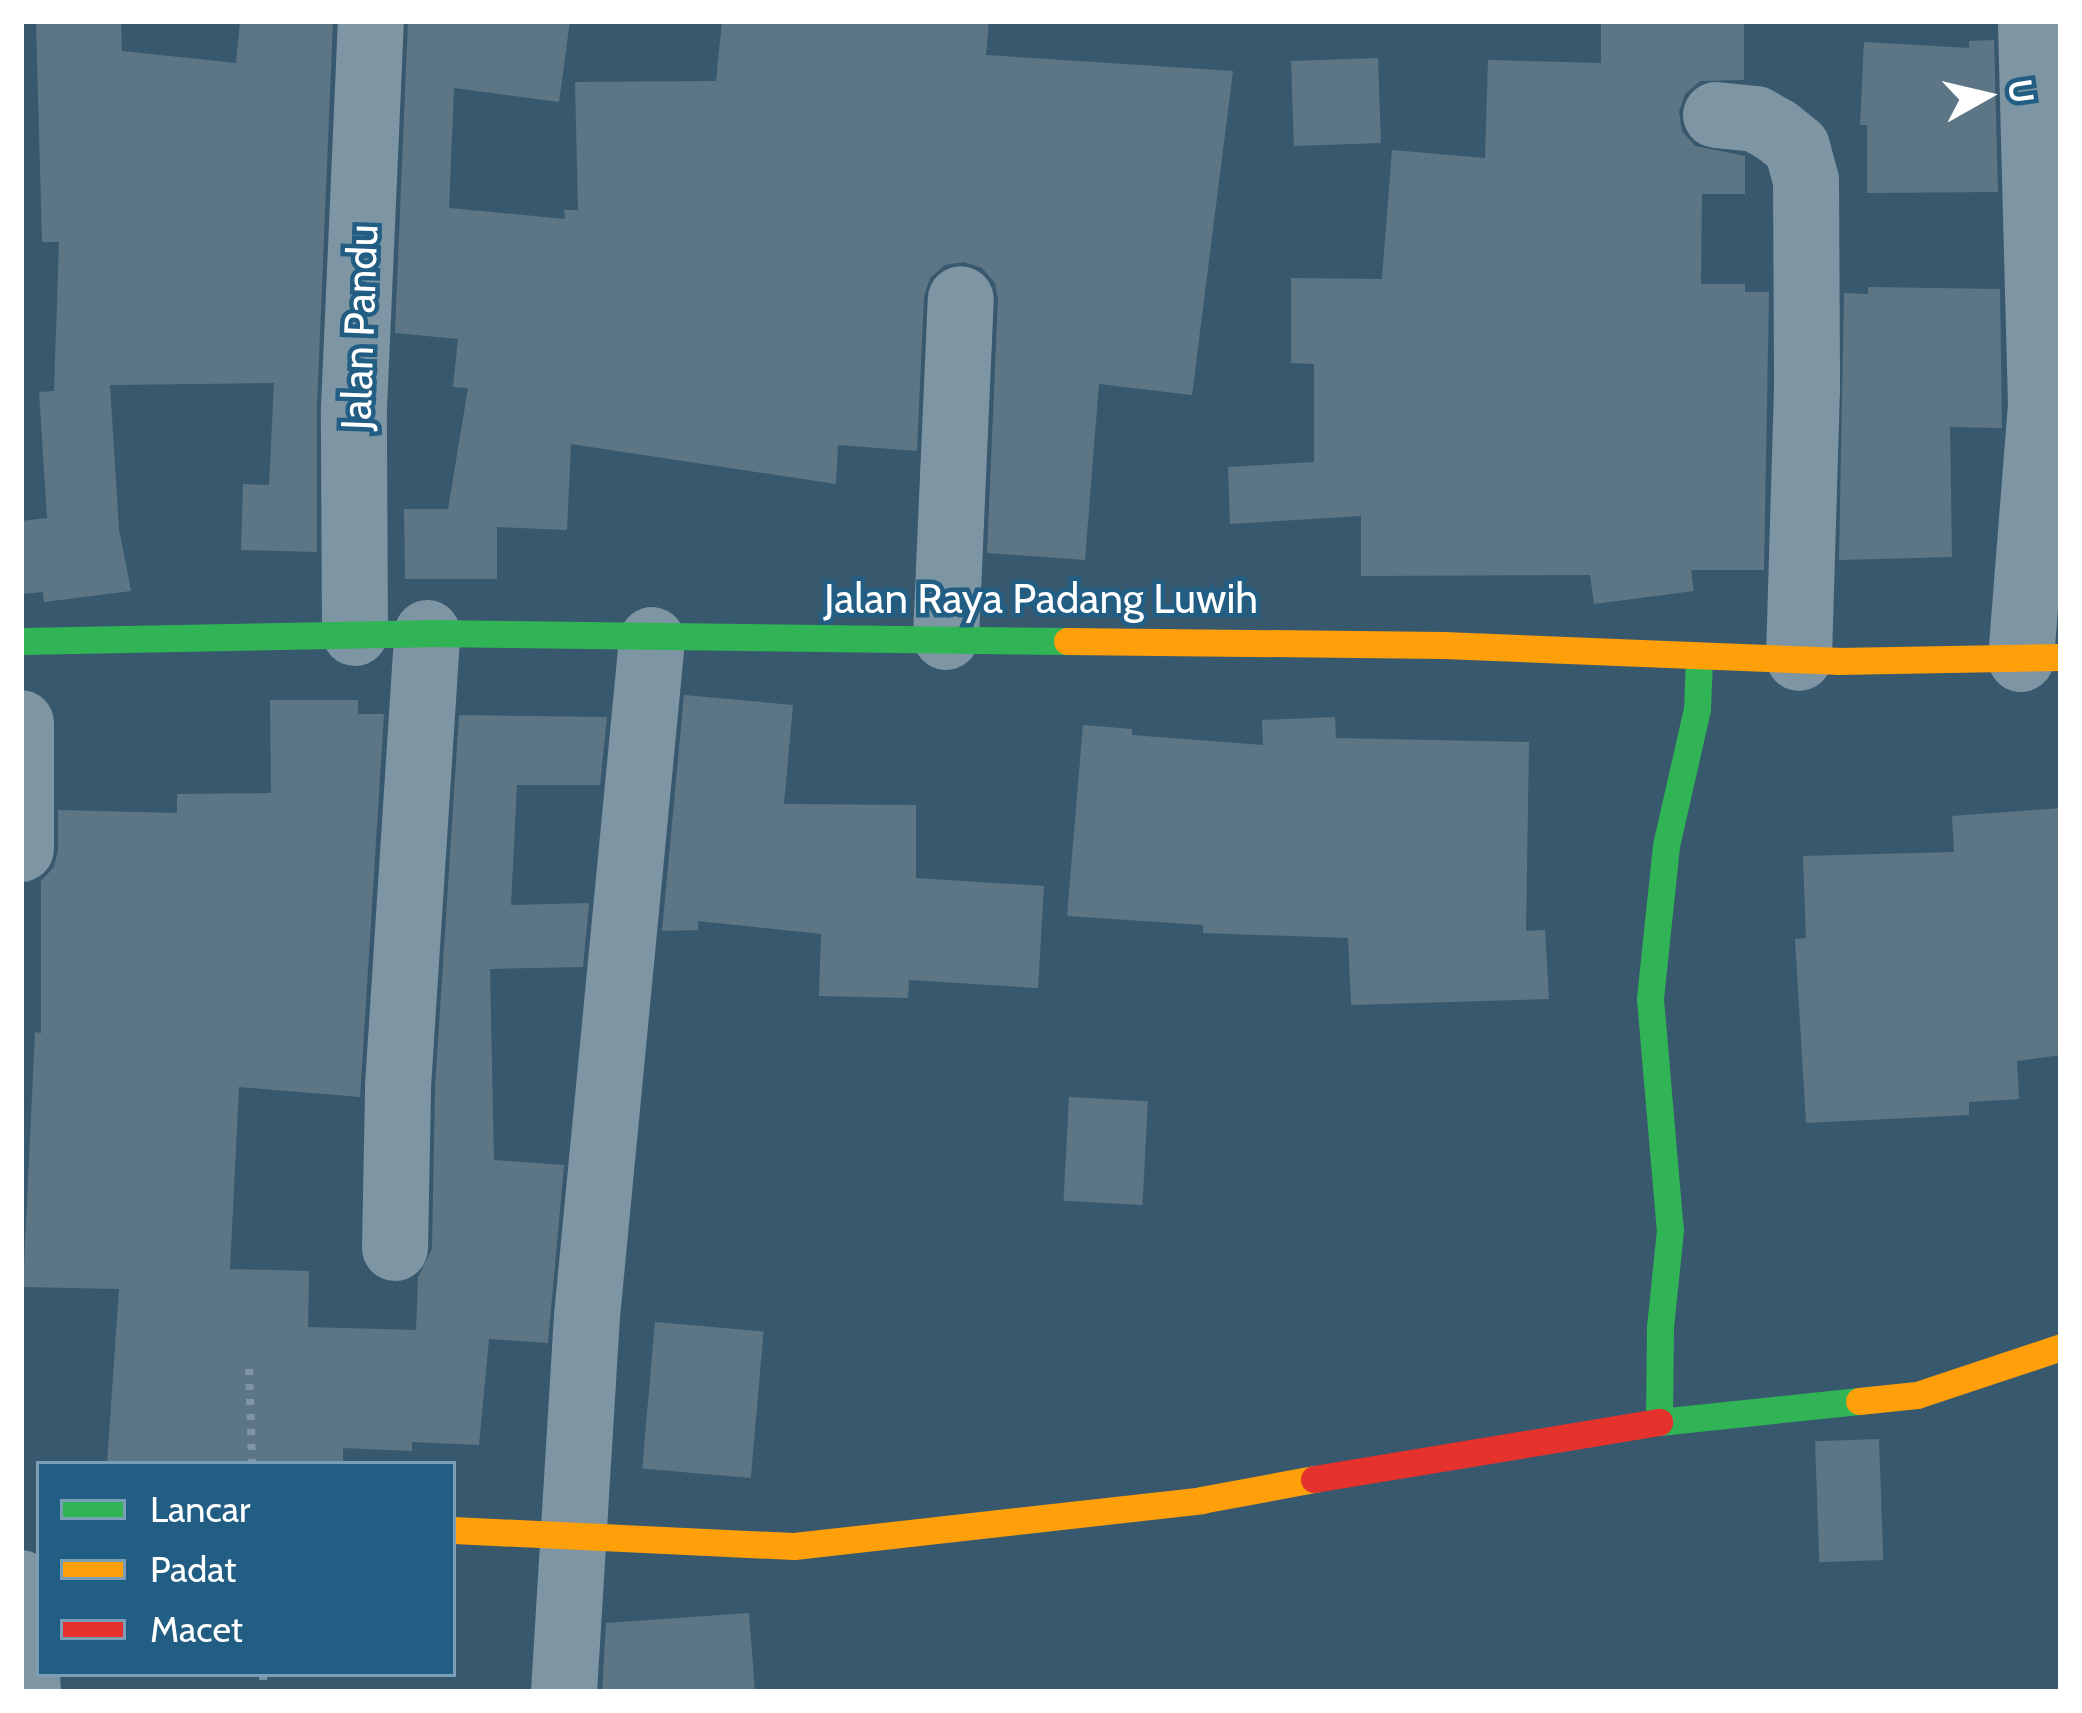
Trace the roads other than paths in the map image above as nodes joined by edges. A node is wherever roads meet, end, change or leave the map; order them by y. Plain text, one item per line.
1 (371, 21) edge
2 (2031, 21) edge
3 (1716, 115) dead end
4 (961, 299) dead end
5 (356, 633) junction
6 (427, 633) junction
7 (946, 637) junction
8 (652, 640) junction
9 (21, 641) edge
10 (1699, 658) junction
11 (1799, 658) junction
12 (2041, 658) edge
13 (21, 723) edge
14 (21, 849) edge
15 (395, 1248) dead end
16 (2061, 1347) edge
17 (1659, 1422) junction
18 (456, 1530) edge
19 (573, 1534) junction
20 (21, 1583) edge
21 (28, 1692) edge
22 (564, 1692) edge

1 - 5 street, Jalan Pandu
2 - 12 street
3 - 11 street
4 - 7 street
5 - 6 street, Jalan Raya Padang Luwih
5 - 9 street, Jalan Raya Padang Luwih
6 - 8 street, Jalan Raya Padang Luwih
6 - 15 street
7 - 8 street, Jalan Raya Padang Luwih
7 - 10 street, Jalan Raya Padang Luwih
8 - 19 street
10 - 11 street, Jalan Raya Padang Luwih
10 - 17 street
11 - 12 street, Jalan Raya Padang Luwih
13 - 14 street
16 - 17 street
17 - 19 street
18 - 19 street
19 - 22 street
20 - 21 street

